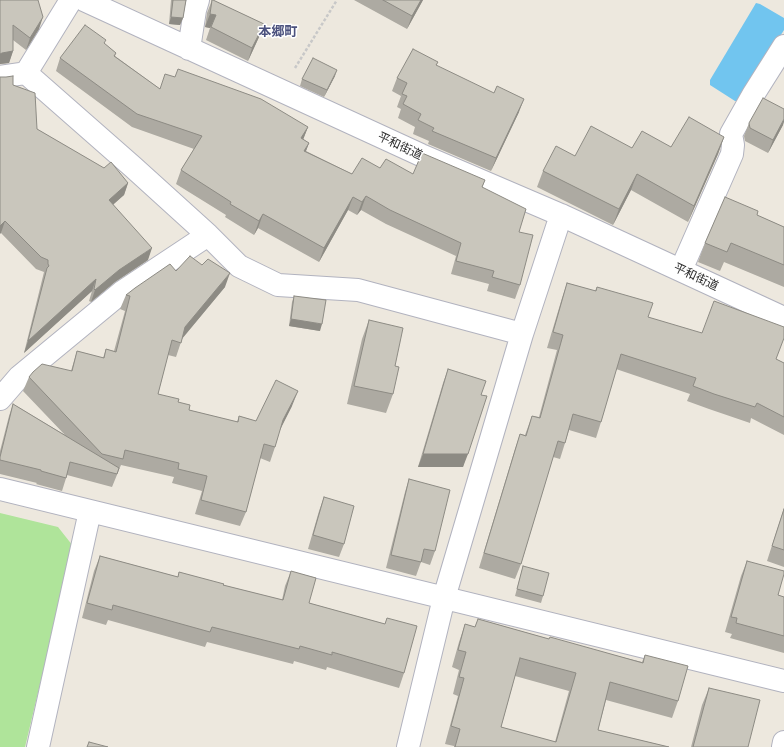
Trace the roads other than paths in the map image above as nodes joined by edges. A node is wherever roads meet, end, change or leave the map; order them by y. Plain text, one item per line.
1 (71, 0) edge
2 (84, 0) edge
3 (198, 0) edge
4 (784, 46) edge
5 (189, 49) junction
6 (26, 73) junction
7 (0, 77) edge
8 (561, 215) junction
9 (208, 235) junction
10 (681, 270) junction
11 (784, 318) edge
12 (522, 334) junction
13 (0, 398) edge
14 (0, 489) edge
15 (90, 511) junction
16 (444, 598) junction
17 (784, 681) edge
18 (784, 742) edge
19 (38, 747) edge
20 (408, 747) edge
21 (783, 747) edge

1 - 6 street
2 - 5 street, 平和街道
3 - 5 street
4 - 10 street
5 - 8 street, 平和街道
6 - 7 street
6 - 9 street
8 - 10 street, 平和街道
8 - 12 street
9 - 12 street
9 - 13 street
10 - 11 street, 平和街道
12 - 16 street
14 - 15 street
15 - 16 street
15 - 19 street
16 - 17 street
16 - 20 street
18 - 21 street

